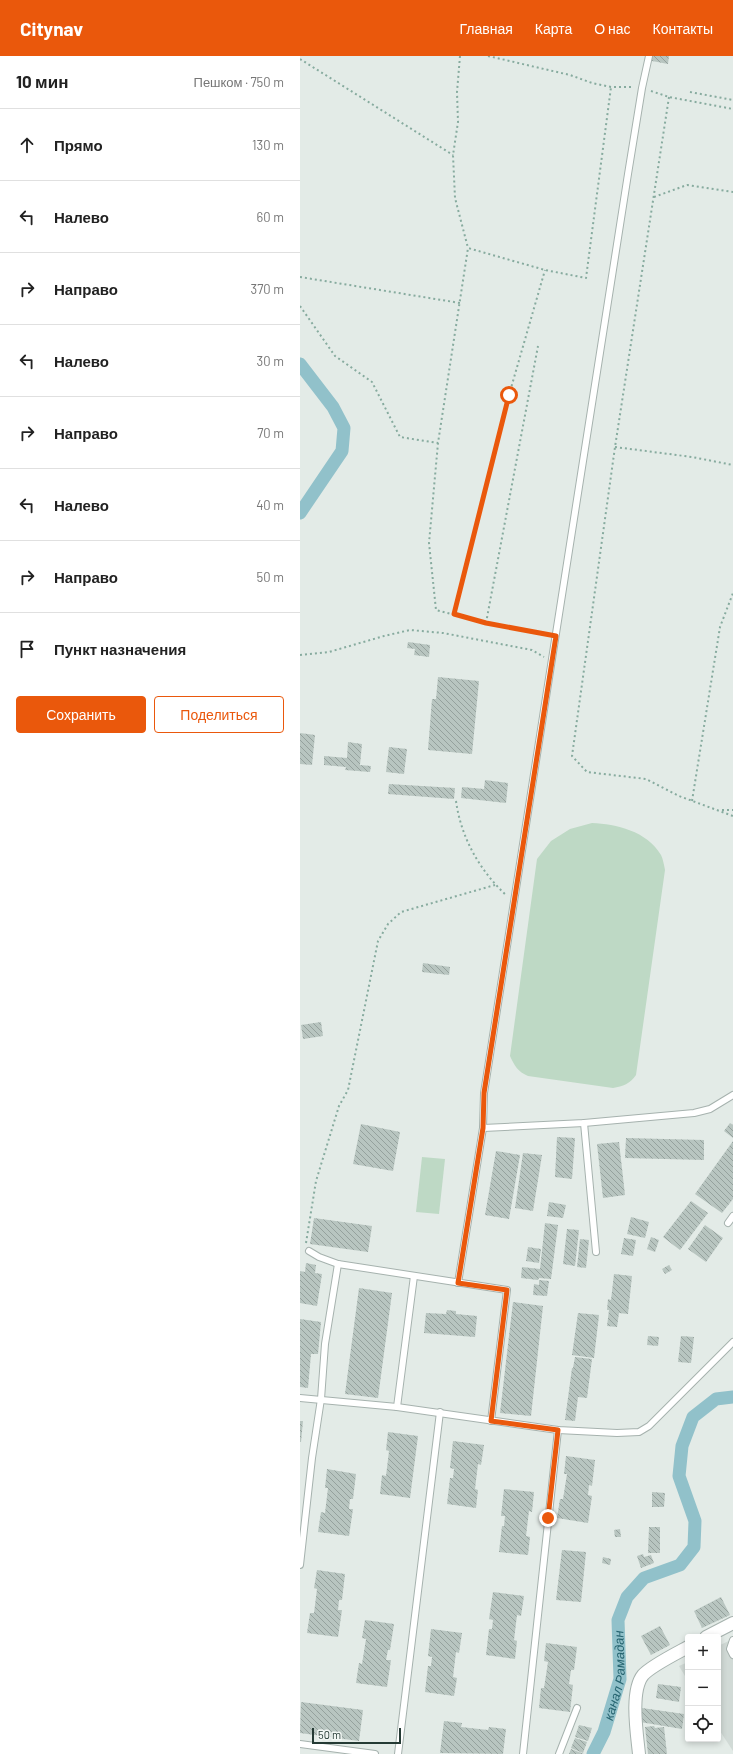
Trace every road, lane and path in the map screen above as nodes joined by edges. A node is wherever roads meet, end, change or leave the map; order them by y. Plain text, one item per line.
1 (460, 56) edge
2 (488, 56) edge
3 (649, 56) edge
4 (300, 59) edge
5 (611, 87) junction
6 (642, 88) junction
7 (690, 92) dead end
8 (669, 97) junction
9 (733, 100) edge
10 (733, 109) edge
11 (453, 155) junction
12 (733, 192) edge
13 (654, 197) junction
14 (468, 248) junction
15 (545, 270) junction
16 (300, 277) edge
17 (460, 303) junction
18 (300, 306) edge
19 (538, 346) dead end
20 (438, 443) junction
21 (615, 447) junction
22 (733, 465) edge
23 (733, 593) edge
24 (454, 614) junction
25 (486, 623) junction
26 (556, 636) junction
27 (300, 655) edge
28 (550, 671) junction
29 (456, 801) dead end
30 (692, 801) junction
31 (720, 810) junction
32 (733, 810) edge
33 (733, 816) edge
34 (494, 885) junction
35 (515, 904) junction
36 (733, 1095) edge
37 (584, 1123) junction
38 (483, 1128) junction
39 (733, 1216) edge
40 (728, 1223) dead end
41 (309, 1250) joint
42 (596, 1252) dead end
43 (338, 1264) junction
44 (414, 1276) junction
45 (458, 1283) junction
46 (733, 1342) edge
47 (300, 1398) edge
48 (321, 1399) junction
49 (397, 1407) junction
50 (440, 1412) junction
51 (491, 1421) junction
52 (558, 1430) junction
53 (300, 1565) edge
54 (733, 1623) edge
55 (712, 1634) edge
56 (733, 1640) edge
57 (685, 1649) edge
58 (733, 1655) edge
59 (577, 1708) dead end
60 (300, 1744) edge
61 (375, 1754) edge
62 (398, 1754) edge
63 (523, 1754) edge
64 (559, 1754) edge
65 (639, 1754) edge

1 - 11 path
2 - 5 path
3 - 6 lane
4 - 11 path
5 - 6 path
5 - 15 path
6 - 8 path
6 - 26 lane
7 - 9 path
8 - 10 path
8 - 13 path
11 - 14 path
12 - 13 path
13 - 21 path
14 - 15 path
14 - 17 path
15 - 24 path
16 - 17 path
17 - 20 path
18 - 20 path
19 - 25 path
20 - 24 path
21 - 22 path
21 - 30 path
23 - 30 path
24 - 25 path
25 - 26 path
26 - 28 lane
27 - 28 path
28 - 35 lane
29 - 34 path
30 - 31 path
31 - 32 path
31 - 33 path
34 - 35 path
34 - 41 path
35 - 38 lane
36 - 37 lane
37 - 38 lane
37 - 42 lane
38 - 45 lane
39 - 40 lane
41 - 43 lane
43 - 44 lane
43 - 48 lane
44 - 45 lane
44 - 49 lane
45 - 51 lane
46 - 52 lane
47 - 48 lane
48 - 49 lane
48 - 53 lane
49 - 50 lane
50 - 51 lane
50 - 62 lane
51 - 52 lane
52 - 63 lane
54 - 55 street
56 - 58 lane
57 - 65 street
59 - 64 lane
60 - 61 lane

